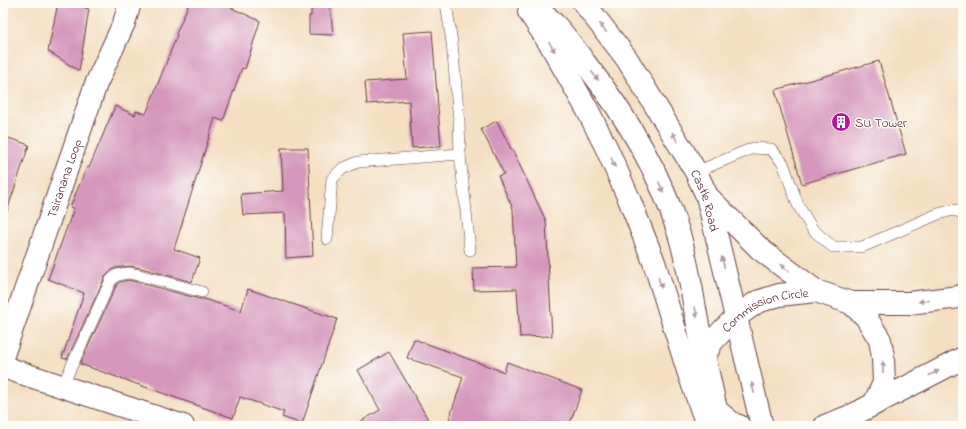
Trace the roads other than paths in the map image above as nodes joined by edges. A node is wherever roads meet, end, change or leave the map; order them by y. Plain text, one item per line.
1 (130, 3) edge
2 (446, 3) edge
3 (523, 3) edge
4 (534, 3) edge
5 (584, 3) edge
6 (460, 154) junction
7 (696, 172) junction
8 (707, 196) junction
9 (963, 213) edge
10 (327, 239) dead end
11 (470, 250) dead end
12 (816, 291) junction
13 (202, 292) dead end
14 (963, 295) edge
15 (851, 303) junction
16 (736, 317) junction
17 (3, 354) edge
18 (704, 358) junction
19 (963, 358) edge
20 (3, 367) edge
21 (62, 386) junction
22 (874, 404) junction
23 (851, 420) edge
24 (715, 421) edge
25 (183, 426) edge
26 (739, 426) edge
27 (762, 426) edge
28 (826, 426) edge

1 - 17 main road, Tsiranana Loop
2 - 6 lane
3 -> 24 main road
4 -> 18 main road
7 -> 5 main road, Castle Road
6 - 10 lane
6 - 11 lane
7 - 8 main road, Castle Road
7 - 9 lane
12 -> 8 main road
16 -> 8 main road, Castle Road
12 - 15 main road, Commission Circle
12 - 16 main road, Commission Circle
13 - 21 lane
14 -> 15 main road
22 -> 15 main road, Commission Circle
16 - 18 main road, Commission Circle
27 -> 16 main road, Castle Road
18 - 24 main road
22 -> 19 main road
20 - 21 main road
21 - 25 main road
22 - 23 main road
23 - 28 main road
24 - 26 main road

